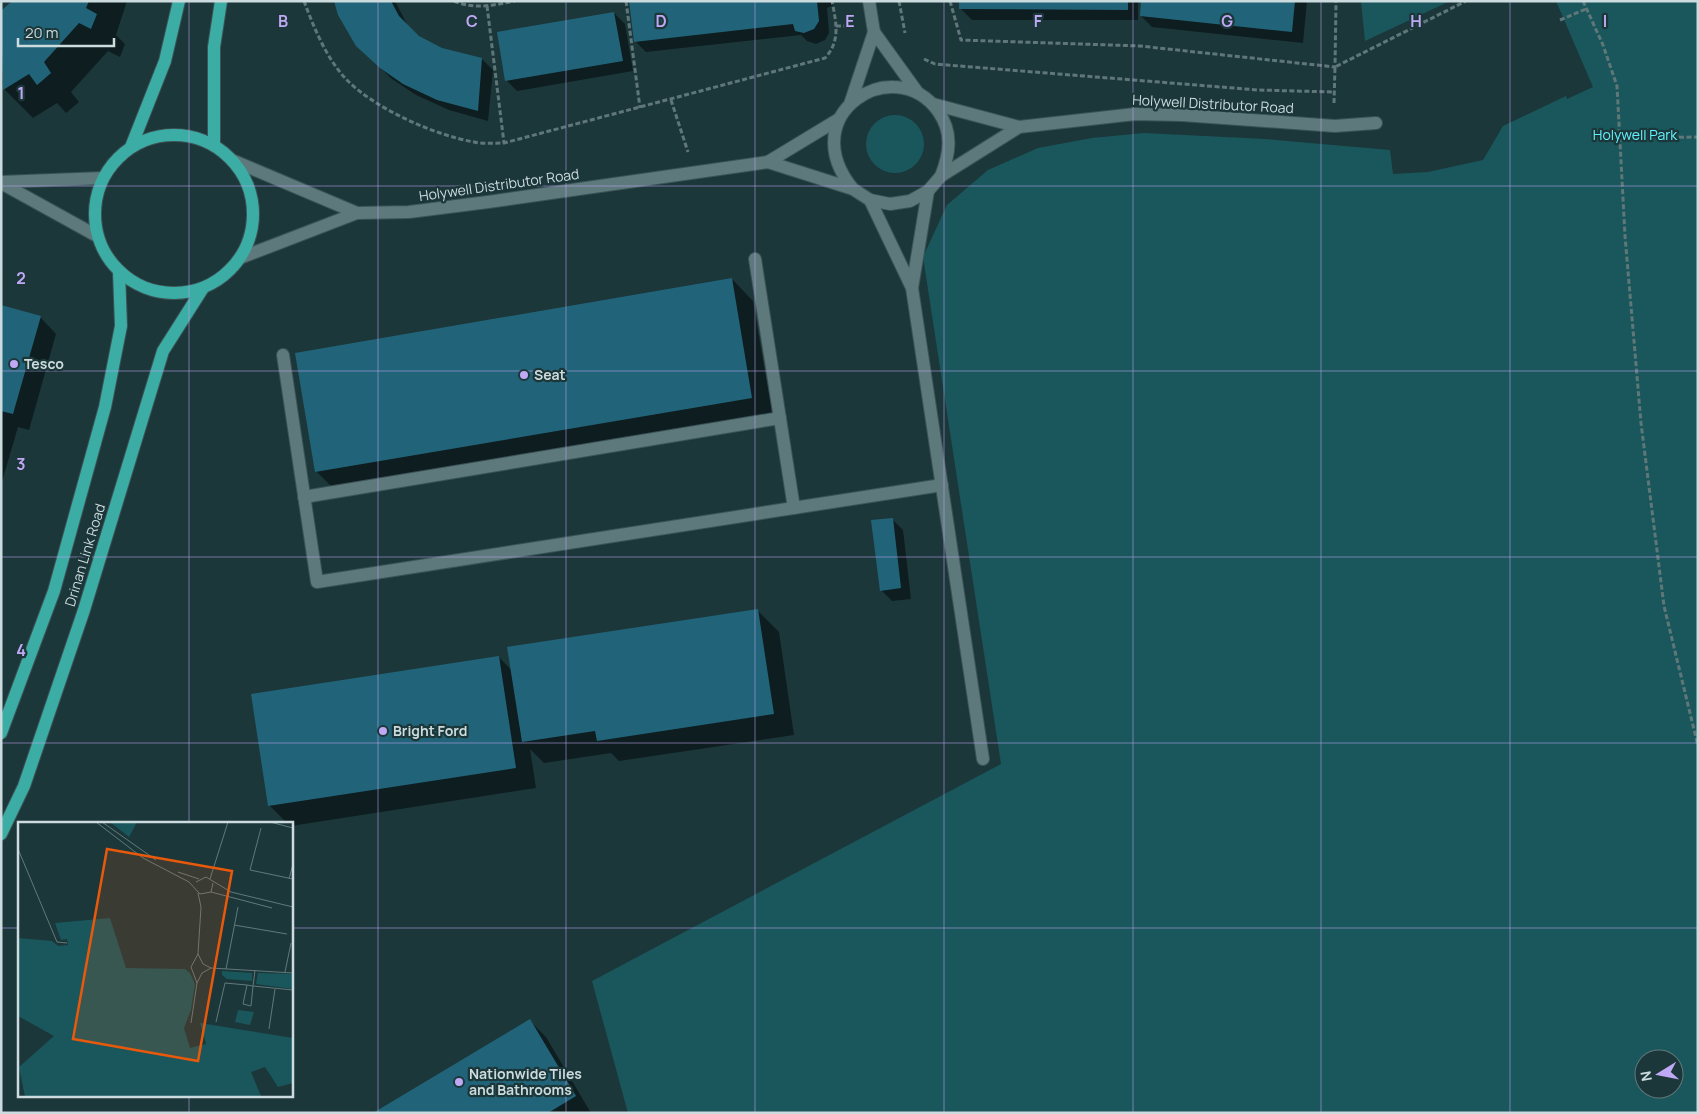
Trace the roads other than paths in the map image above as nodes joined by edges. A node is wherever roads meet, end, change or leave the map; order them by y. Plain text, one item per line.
1 (179, 1) edge
2 (221, 1) edge
3 (869, 1) edge
4 (874, 32) junction
5 (918, 93) junction
6 (850, 104) junction
7 (933, 104) junction
8 (839, 119) junction
9 (1376, 123) dead end
10 (1020, 127) junction
11 (214, 145) junction
12 (131, 147) junction
13 (234, 161) junction
14 (768, 162) junction
15 (941, 176) junction
16 (103, 178) junction
17 (1, 182) edge
18 (853, 189) junction
19 (928, 191) junction
20 (870, 200) junction
21 (357, 213) junction
22 (97, 236) junction
23 (240, 258) junction
24 (755, 259) dead end
25 (119, 272) junction
26 (202, 288) junction
27 (912, 288) junction
28 (283, 355) dead end
29 (780, 418) junction
30 (942, 485) junction
31 (304, 497) junction
32 (794, 508) junction
33 (1, 733) edge
34 (983, 758) dead end
35 (1, 834) edge

1 - 12 main road
2 - 11 main road
3 - 4 street
4 - 5 street
4 - 6 street
5 - 6 street, Holywell Distributor Road
5 - 7 street, Holywell Distributor Road
6 - 8 street, Holywell Distributor Road
7 - 10 street, Holywell Distributor Road
7 - 15 street, Holywell Distributor Road
8 - 14 street, Holywell Distributor Road
8 - 18 street, Holywell Distributor Road
9 - 10 street, Holywell Distributor Road
10 - 15 street, Holywell Distributor Road
11 - 12 main road
11 - 13 main road
12 - 16 main road
13 - 21 street
13 - 23 main road
14 - 18 street, Holywell Distributor Road
14 - 21 street, Holywell Distributor Road
15 - 19 street, Holywell Distributor Road
16 - 17 street
16 - 22 main road
17 - 22 street
18 - 20 street, Holywell Distributor Road
19 - 20 street, Holywell Distributor Road
19 - 27 street
20 - 27 street
21 - 23 street, Holywell Distributor Road
22 - 25 main road
23 - 26 main road
24 - 29 street
25 - 26 main road
25 - 33 main road, Drinan Link Road
26 - 35 main road, Drinan Link Road
27 - 30 street
28 - 31 street
29 - 31 street
29 - 32 street
30 - 32 street
30 - 34 street
31 - 32 street

